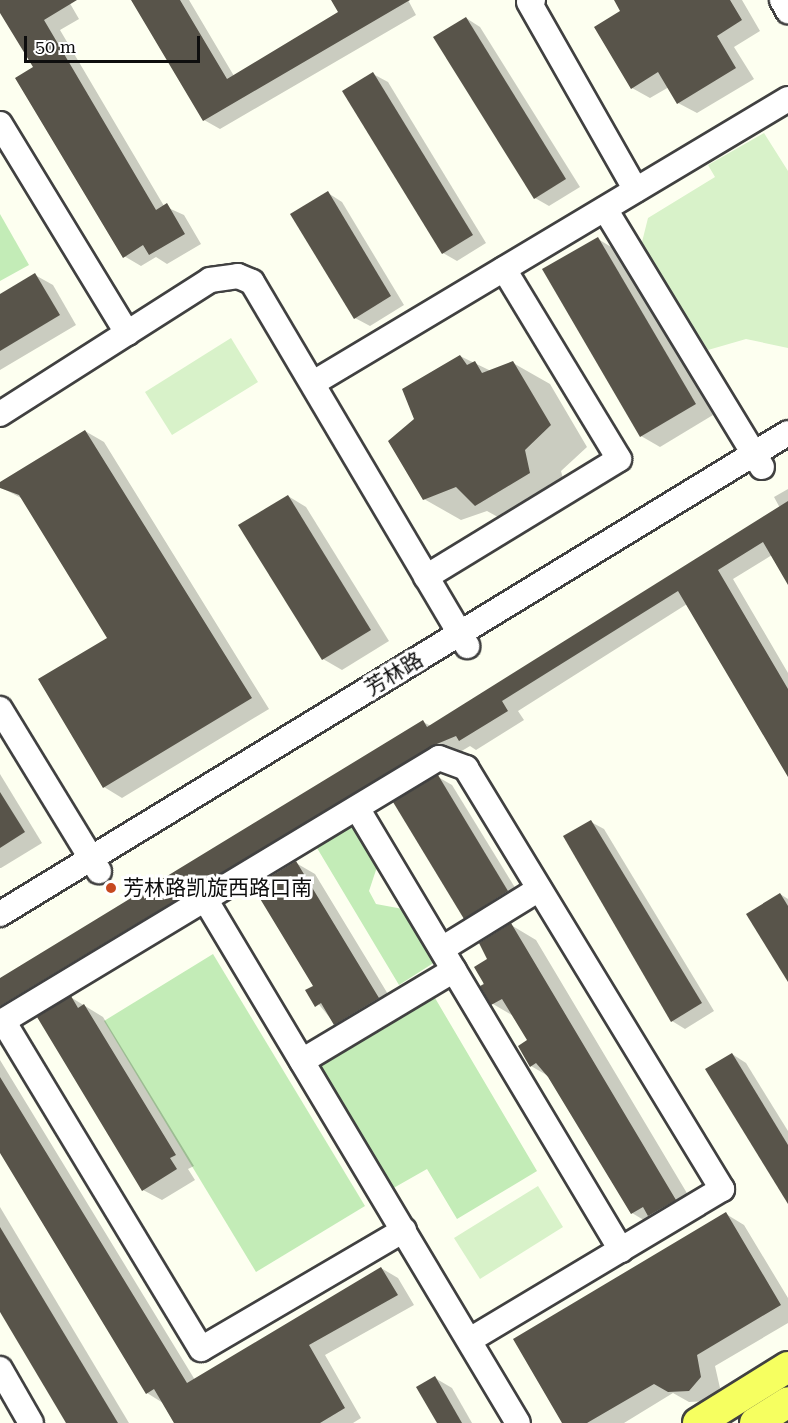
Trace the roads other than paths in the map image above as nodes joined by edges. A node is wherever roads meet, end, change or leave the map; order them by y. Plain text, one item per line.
1 (533, 0) edge
2 (782, 0) edge
3 (788, 11) edge
4 (788, 99) edge
5 (0, 124) edge
6 (636, 190) junction
7 (605, 209) junction
8 (504, 269) junction
9 (127, 333) junction
10 (315, 382) junction
11 (0, 414) edge
12 (788, 433) edge
13 (788, 451) edge
14 (757, 461) junction
15 (426, 578) junction
16 (463, 640) junction
17 (0, 710) edge
18 (357, 808) junction
19 (94, 865) junction
20 (539, 889) junction
21 (205, 899) junction
22 (0, 914) edge
23 (0, 932) edge
24 (442, 949) junction
25 (454, 970) junction
26 (302, 1061) junction
27 (404, 1230) junction
28 (621, 1250) junction
29 (470, 1340) junction
30 (788, 1367) edge
31 (0, 1369) edge
32 (788, 1383) edge
33 (788, 1402) edge
34 (31, 1423) edge
35 (518, 1423) edge
36 (698, 1423) edge
37 (728, 1423) edge
38 (755, 1423) edge

1 - 6 street
2 - 3 street
4 - 6 street
5 - 9 street
6 - 7 street
7 - 8 street
7 - 14 street
8 - 10 street
8 - 15 street
9 - 10 street
9 - 11 street
10 - 15 street
12 - 14 street, 芳林路
13 - 14 street, 芳林路
14 - 16 street, 芳林路
15 - 16 street
16 - 19 street, 芳林路
17 - 19 street
18 - 20 street
18 - 21 street
18 - 24 street
19 - 22 street, 芳林路
19 - 23 street, 芳林路
20 - 24 street
20 - 28 street
21 - 26 street
21 - 27 street
24 - 25 street
25 - 26 street
25 - 28 street
26 - 27 street
27 - 29 street
28 - 29 street
29 - 35 street
30 - 36 main road
31 - 34 street
32 - 37 main road
33 - 38 main road

